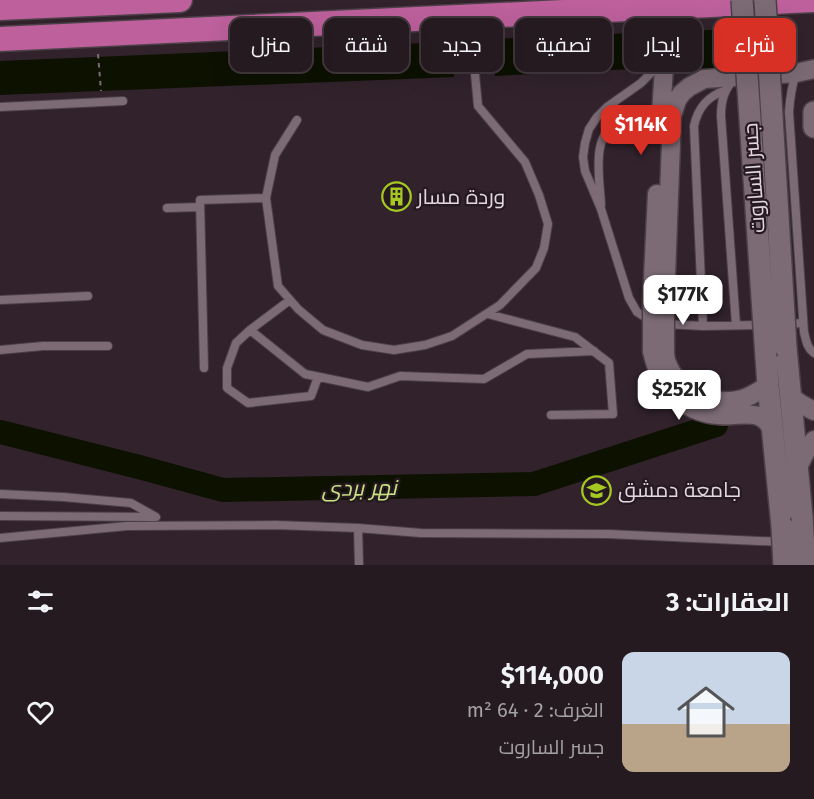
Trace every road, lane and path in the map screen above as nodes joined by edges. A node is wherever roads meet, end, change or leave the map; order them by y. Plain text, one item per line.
1 (167, 0) edge
2 (180, 0) edge
3 (742, 0) edge
4 (765, 0) edge
5 (814, 0) edge
6 (0, 8) edge
7 (626, 9) junction
8 (470, 16) junction
9 (649, 18) edge
10 (97, 34) junction
11 (0, 39) edge
12 (805, 71) edge
13 (652, 72) edge
14 (663, 72) edge
15 (731, 83) junction
16 (123, 101) dead end
17 (101, 102) junction
18 (0, 107) edge
19 (814, 112) edge
20 (297, 120) dead end
21 (814, 127) edge
22 (660, 136) junction
23 (266, 198) junction
24 (200, 207) junction
25 (167, 208) dead end
26 (601, 209) junction
27 (88, 296) dead end
28 (0, 300) edge
29 (290, 300) junction
30 (659, 301) junction
31 (488, 314) junction
32 (804, 323) junction
33 (770, 324) dead end
34 (781, 324) dead end
35 (703, 326) junction
36 (736, 326) junction
37 (250, 330) junction
38 (108, 346) dead end
39 (0, 350) edge
40 (658, 350) junction
41 (594, 351) junction
42 (814, 353) edge
43 (204, 368) dead end
44 (318, 377) junction
45 (768, 385) junction
46 (790, 396) junction
47 (814, 411) edge
48 (551, 415) dead end
49 (773, 431) junction
50 (814, 440) edge
51 (797, 469) junction
52 (0, 494) edge
53 (0, 516) edge
54 (358, 528) junction
55 (0, 538) edge
56 (814, 544) edge
57 (359, 565) edge
58 (798, 565) edge

1 - 2 highway
1 - 6 highway
3 - 45 main road, جسر الساروت, bridge
4 - 46 main road, جسر الساروت, bridge
5 - 7 highway
7 - 8 highway
7 - 9 street
8 - 10 highway
8 - 31 lane
10 - 11 highway
10 - 17 path
12 - 15 street
12 - 32 lane
13 - 26 lane
14 - 22 street
15 - 30 street
15 - 35 lane
15 - 36 lane
16 - 17 lane
17 - 18 lane
19 - 21 main road
20 - 23 lane
22 - 26 lane
22 - 30 street
23 - 24 lane
23 - 29 lane
24 - 25 lane
24 - 43 lane
26 - 35 lane
27 - 28 lane
29 - 31 lane
29 - 37 lane
30 - 40 street, bridge
31 - 41 lane
32 - 34 lane
32 - 42 lane
33 - 36 lane
35 - 36 lane
37 - 44 lane
37 - 44 lane
38 - 39 lane
40 - 45 street
40 - 49 street
41 - 44 lane
41 - 48 lane
45 - 49 main road, جسر الساروت
46 - 47 street
46 - 51 main road, جسر الساروت
49 - 58 main road, جسر الساروت, bridge
50 - 51 street
51 - 58 main road, جسر الساروت, bridge
52 - 53 lane
54 - 55 lane
54 - 56 lane
54 - 57 lane

